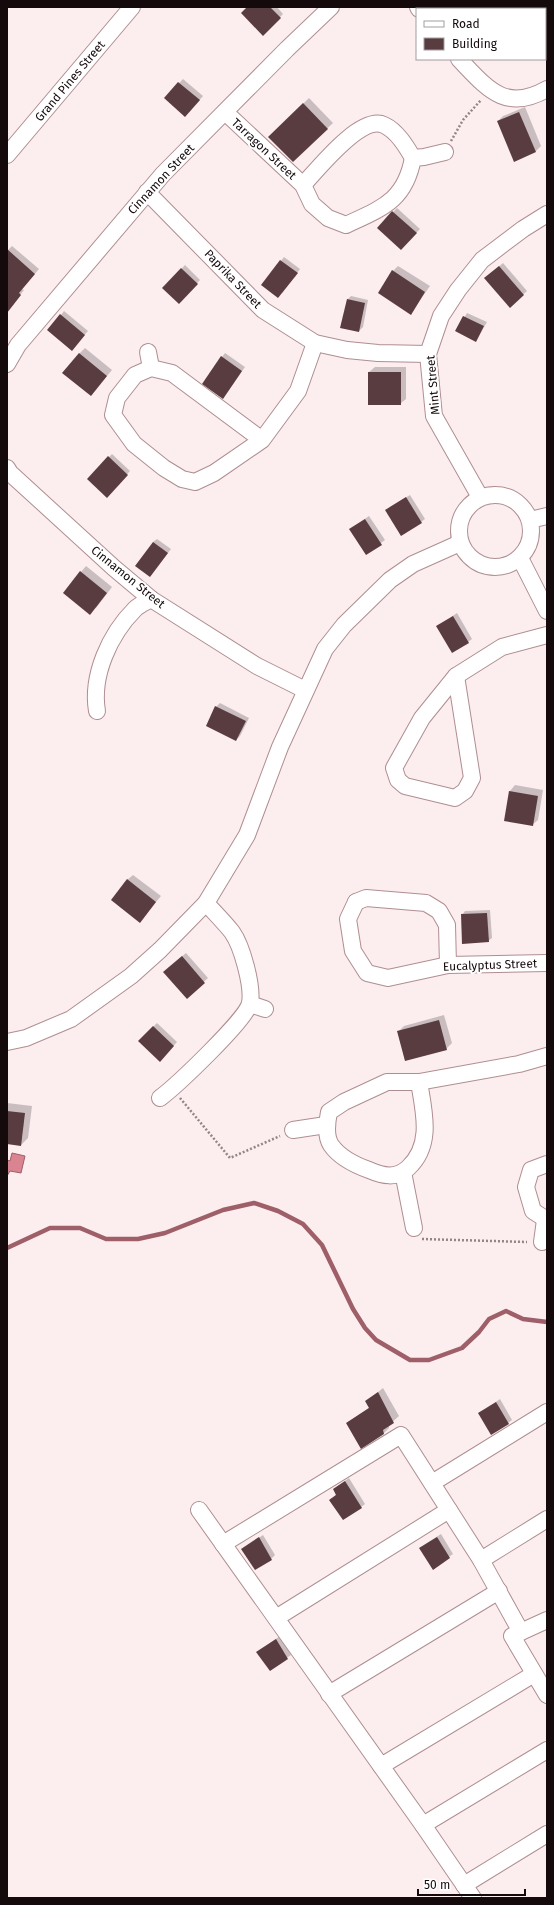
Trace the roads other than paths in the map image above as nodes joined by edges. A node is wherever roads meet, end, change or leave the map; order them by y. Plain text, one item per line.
1 (132, 7) edge
2 (331, 7) edge
3 (461, 60) edge
4 (547, 89) edge
5 (225, 112) junction
6 (445, 152) road end
7 (7, 155) edge
8 (413, 158) junction
9 (303, 185) junction
10 (147, 192) junction
11 (547, 214) edge
12 (315, 343) junction
13 (148, 352) dead end
14 (428, 354) junction
15 (7, 364) edge
16 (151, 368) junction
17 (262, 440) junction
18 (7, 468) edge
19 (480, 498) junction
20 (547, 516) edge
21 (530, 520) junction
22 (460, 544) junction
23 (520, 558) junction
24 (151, 599) junction
25 (547, 611) edge
26 (547, 635) edge
27 (456, 676) junction
28 (305, 690) junction
29 (97, 711) dead end
30 (206, 902) junction
31 (547, 963) edge
32 (448, 965) junction
33 (7, 1042) edge
34 (547, 1056) edge
35 (419, 1082) junction
36 (166, 1093) road end
37 (326, 1125) junction
38 (293, 1130) road end
39 (547, 1164) edge
40 (403, 1172) junction
41 (546, 1220) edge
42 (414, 1228) road end
43 (542, 1242) road end
44 (547, 1412) edge
45 (432, 1483) junction
46 (199, 1510) dead end
47 (449, 1510) junction
48 (547, 1519) edge
49 (223, 1544) junction
50 (481, 1560) junction
51 (499, 1591) junction
52 (276, 1618) junction
53 (547, 1620) edge
54 (521, 1632) junction
55 (534, 1674) junction
56 (330, 1694) junction
57 (547, 1695) edge
58 (547, 1750) edge
59 (381, 1766) junction
60 (423, 1825) junction
61 (547, 1834) edge
62 (468, 1892) edge

1 - 7 street, Grand Pines Street
2 - 5 street, Cinnamon Street
3 - 4 street
5 - 9 street, Tarragon Street
5 - 10 street, Cinnamon Street
6 - 8 street
8 - 9 street, Tarragon Street
8 - 9 street, Tarragon Street
10 - 12 street, Paprika Street
10 - 15 street, Cinnamon Street
11 - 14 street, Mint Street
12 - 14 street, Paprika Street
12 - 17 street
13 - 16 street
14 - 19 street, Mint Street
16 - 17 street
16 - 17 street
18 - 24 street, Cinnamon Street
19 - 21 street
19 - 22 street
20 - 21 street
21 - 23 street
22 - 23 street
22 - 28 street
23 - 25 street
24 - 28 street, Cinnamon Street
24 - 29 street
26 - 27 street
27 - 27 street
28 - 30 street
30 - 33 street
30 - 36 street
31 - 32 street, Eucalyptus Street
32 - 32 street, Eucalyptus Street
34 - 35 street
35 - 37 street
35 - 40 street
37 - 38 street
37 - 40 street
39 - 41 street
40 - 42 street
41 - 43 street
44 - 45 street
45 - 47 street
45 - 49 street
46 - 49 street
47 - 50 street
47 - 52 street
48 - 50 street
49 - 52 street
50 - 51 street
51 - 54 street
51 - 56 street
52 - 56 street
53 - 54 street
54 - 55 street
55 - 57 street
55 - 59 street
56 - 59 street
58 - 60 street
59 - 60 street
60 - 62 street
61 - 62 street

